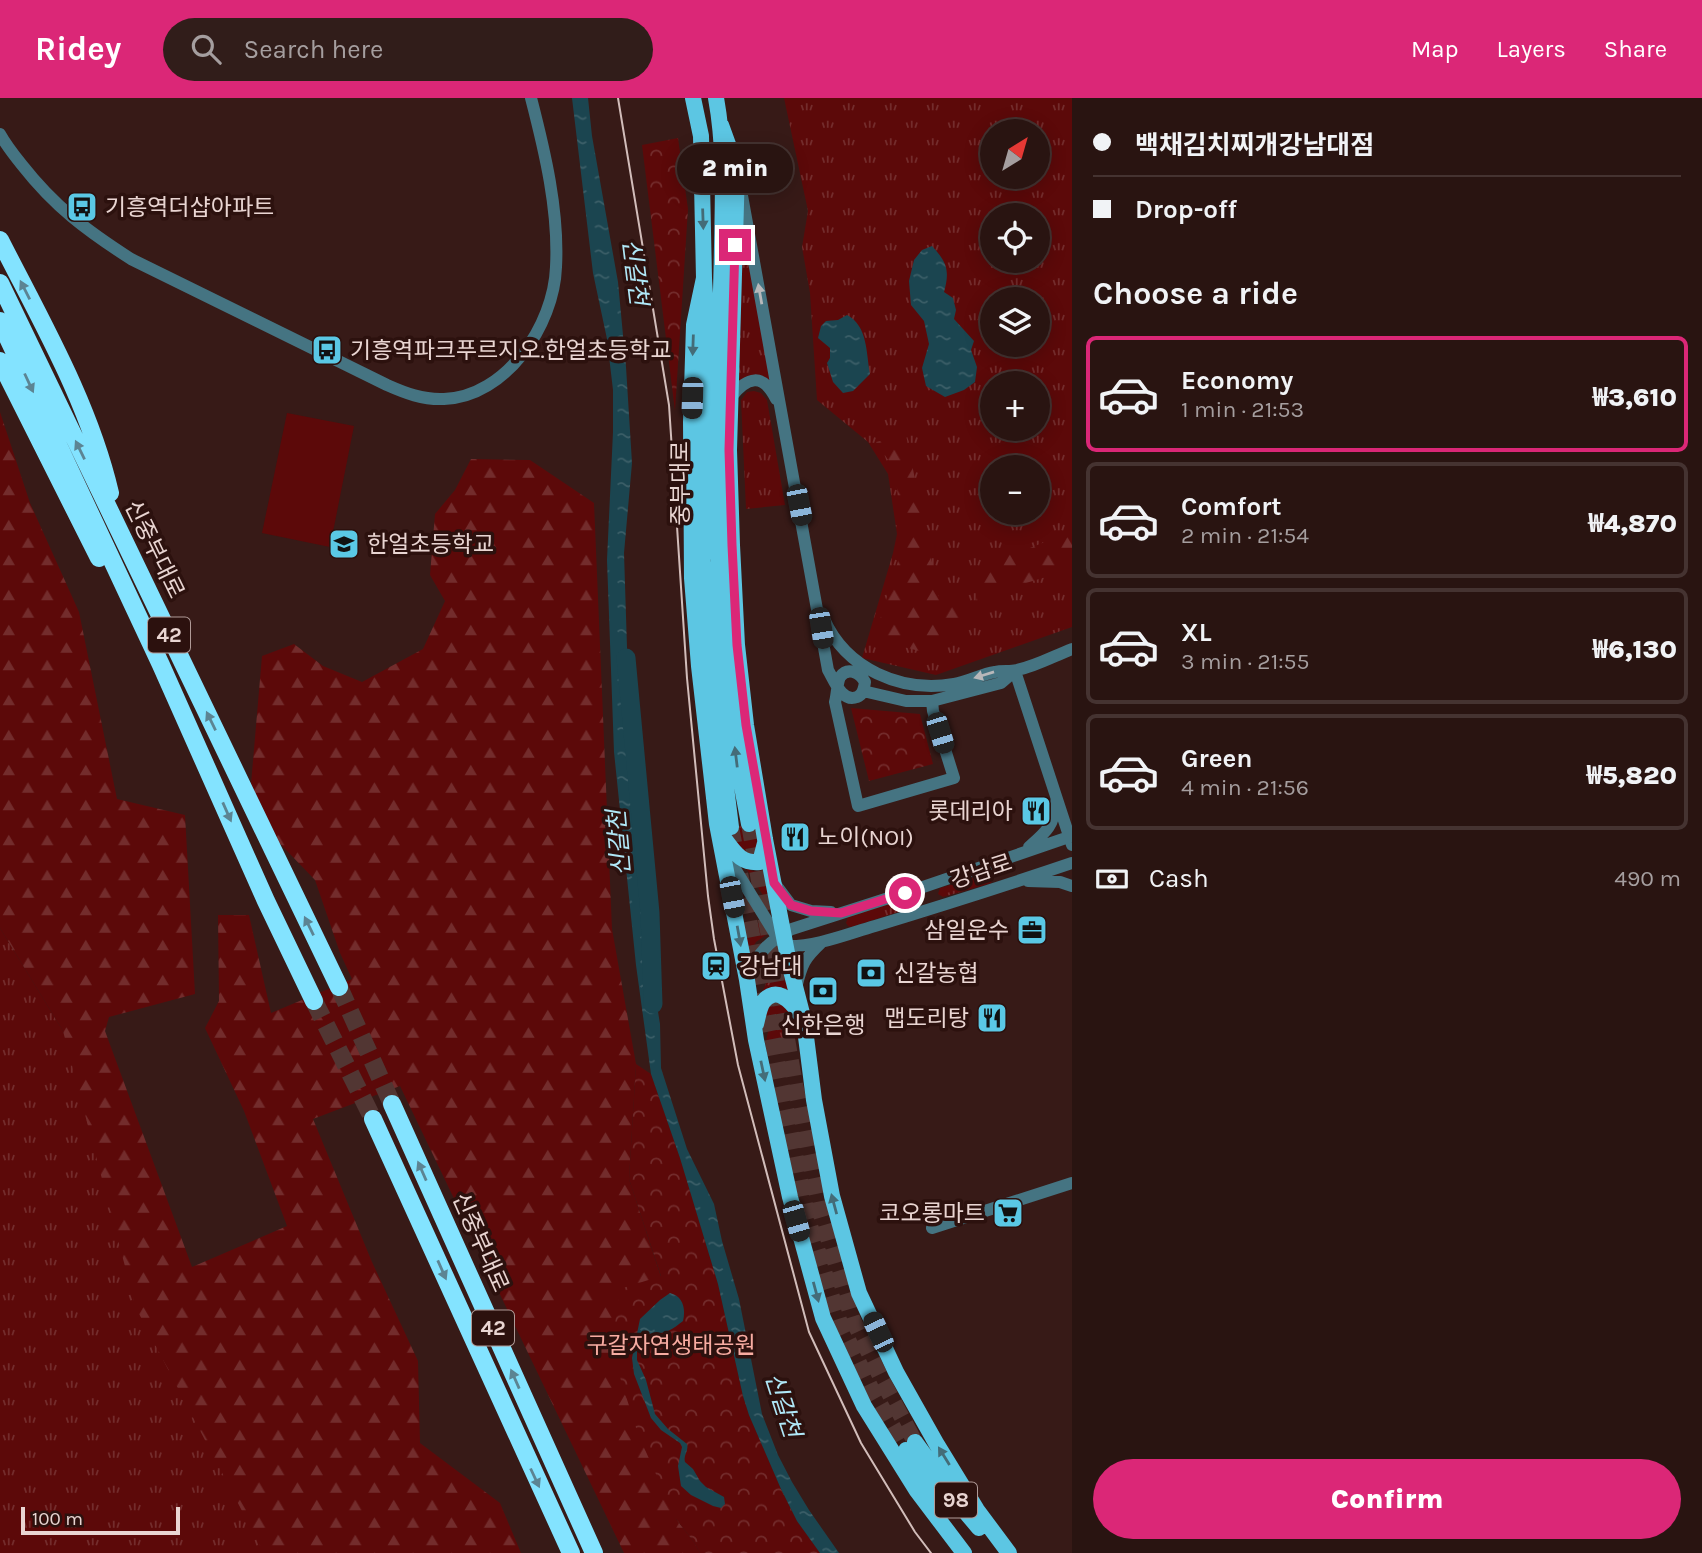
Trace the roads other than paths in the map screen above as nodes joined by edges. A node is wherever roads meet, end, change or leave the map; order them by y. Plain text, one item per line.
1 (531, 98) edge
2 (693, 98) edge
3 (716, 98) edge
4 (721, 125) junction
5 (0, 134) edge
6 (737, 169) junction
7 (0, 240) edge
8 (0, 283) edge
9 (0, 321) edge
10 (0, 361) edge
11 (731, 397) junction
12 (781, 409) junction
13 (118, 527) junction
14 (818, 606) junction
15 (828, 629) junction
16 (1072, 649) edge
17 (161, 665) junction
18 (1015, 671) junction
19 (861, 680) junction
20 (954, 684) junction
21 (843, 692) junction
22 (932, 701) junction
23 (1056, 798) junction
24 (749, 824) tunnel mouth
25 (724, 829) junction
26 (765, 839) junction
27 (1071, 840) edge
28 (1023, 852) junction
29 (1072, 863) edge
30 (1017, 881) junction
31 (774, 883) junction
32 (1072, 887) edge
33 (841, 913) junction
34 (816, 921) junction
35 (782, 939) junction
36 (823, 941) junction
37 (747, 980) junction
38 (339, 988) tunnel mouth
39 (795, 989) junction
40 (314, 1001) tunnel mouth
41 (804, 1021) junction
42 (754, 1028) junction
43 (392, 1104) tunnel mouth
44 (373, 1119) tunnel mouth
45 (1072, 1183) edge
46 (932, 1228) dead end
47 (529, 1410) junction
48 (570, 1553) edge
49 (594, 1553) edge
50 (602, 1553) edge
51 (964, 1553) edge
52 (977, 1553) edge
53 (1002, 1553) edge
54 (1009, 1553) edge

1 - 5 street
2 -> 25 main road, 중부대로
3 - 4 main road, 중부대로
4 - 6 main road
24 -> 4 main road, 중부대로
6 - 11 main road
12 -> 6 street
13 -> 7 highway
13 -> 8 highway, 신중부대로 / 42
9 -> 17 highway, 신중부대로 / 42
10 - 17 highway
11 - 12 street
11 - 26 main road
12 - 14 street
38 -> 13 highway, 신중부대로 / 42
14 - 15 street
14 - 21 street
15 - 19 street
15 - 20 street
16 - 18 street
17 -> 40 highway, 신중부대로 / 42
18 -> 20 street
18 - 22 street
18 - 23 street
19 - 20 street
19 - 21 street
19 - 21 street
19 - 22 street
21 - 22 street
23 - 27 street
23 - 28 street
25 - 26 main road
25 - 35 street
25 -> 37 main road, 중부대로
26 - 31 main road
27 - 28 street, 강남로
28 - 33 street, 강남로
29 - 30 street, 강남로
30 - 32 street
30 - 36 street, 강남로
31 - 33 street
31 - 35 main road
33 - 34 street, 강남로
34 - 35 street, 강남로
34 - 36 street
35 - 36 street, 강남로
35 - 37 street
35 - 39 main road
36 - 39 street
37 - 42 main road, 중부대로
39 - 41 main road
41 - 42 main road
54 -> 41 main road
42 -> 51 main road, 중부대로
47 -> 43 highway, 신중부대로 / 42
44 -> 48 highway, 신중부대로 / 42
45 - 46 street
47 - 49 highway, 신중부대로 / 42
47 - 50 highway
52 - 53 main road, 98

